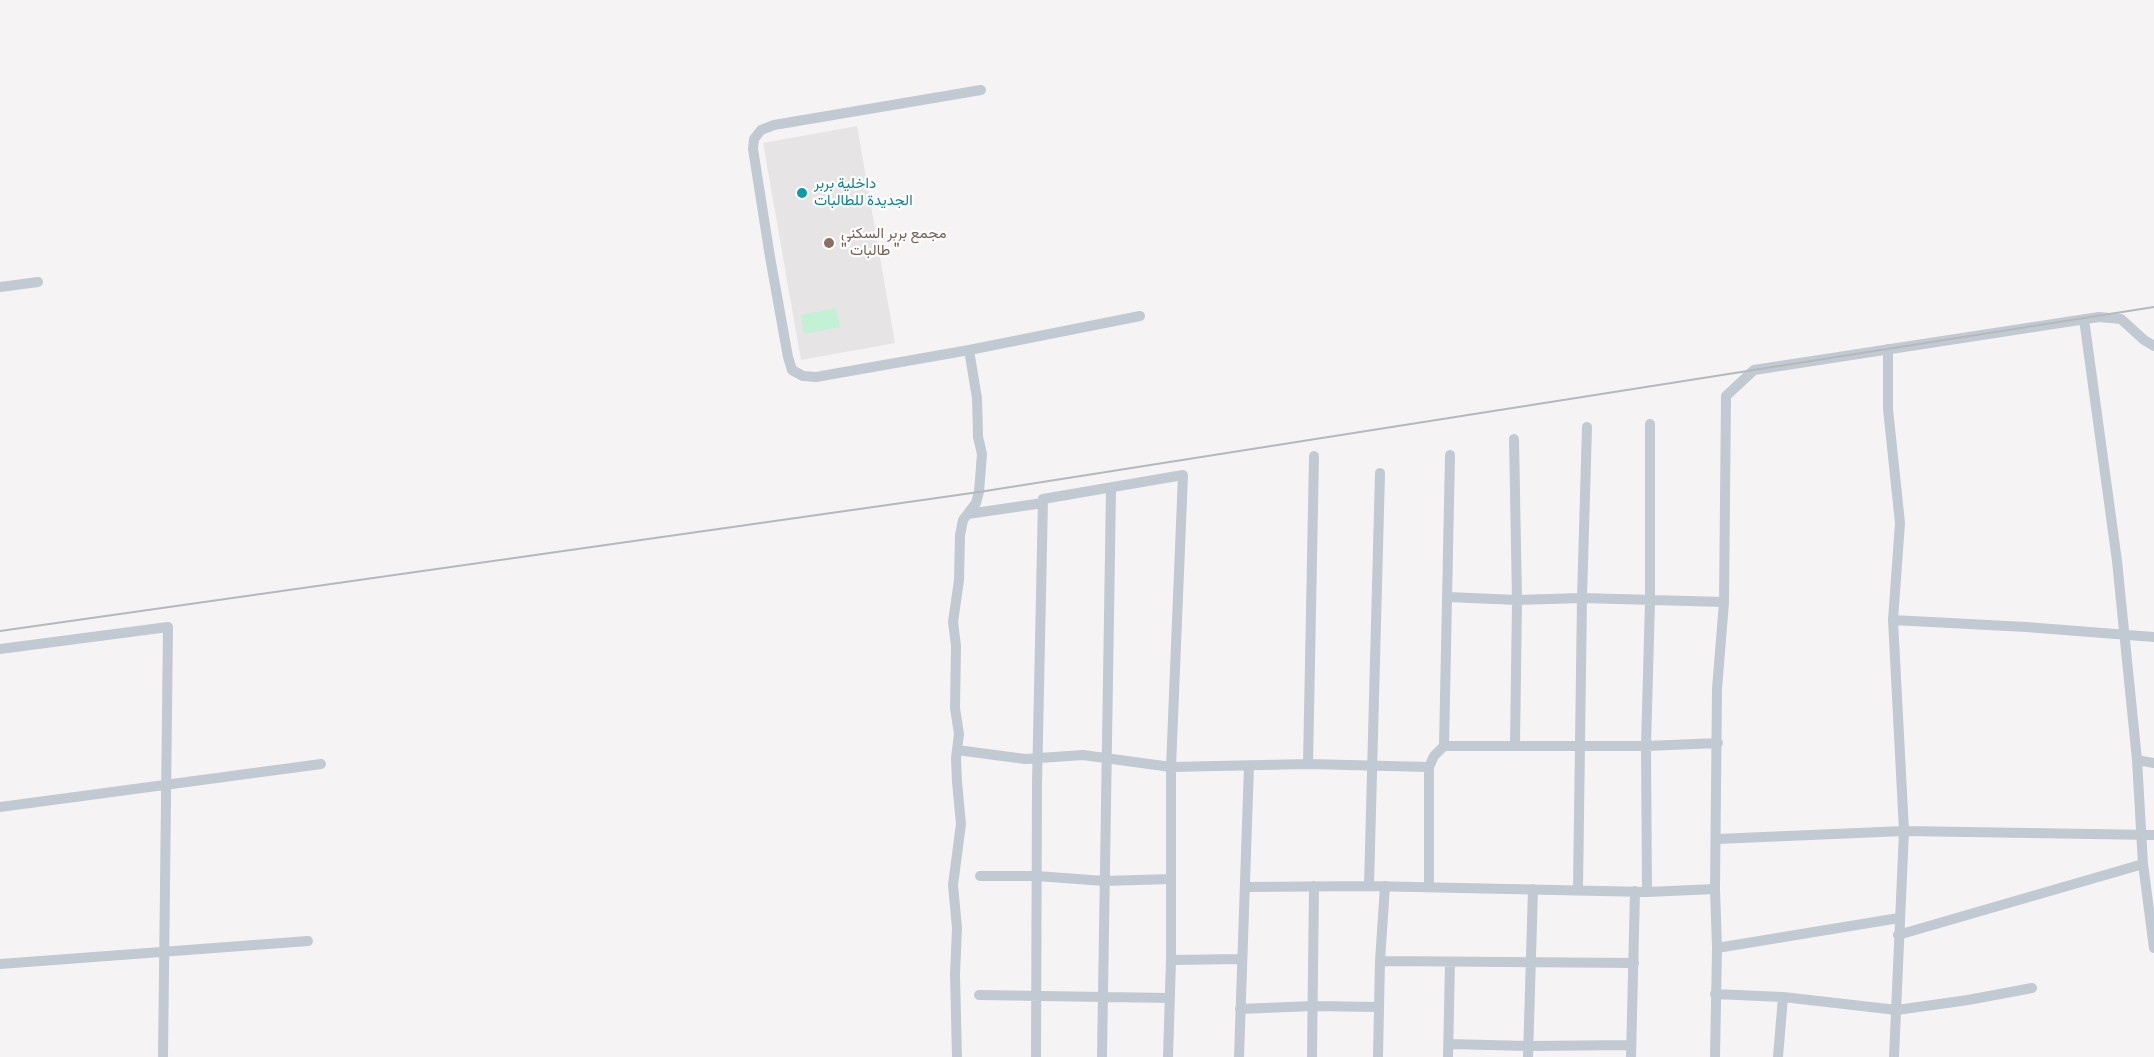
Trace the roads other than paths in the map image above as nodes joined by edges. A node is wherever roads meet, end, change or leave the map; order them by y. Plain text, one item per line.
1 (981, 90) dead end
2 (38, 282) dead end
3 (0, 287) edge
4 (1140, 316) dead end
5 (2084, 319) junction
6 (2154, 346) edge
7 (1888, 349) junction
8 (969, 350) junction
9 (1650, 424) dead end
10 (1587, 427) dead end
11 (1514, 439) dead end
12 (1450, 455) dead end
13 (1314, 456) dead end
14 (1380, 473) dead end
15 (1111, 489) junction
16 (1043, 503) junction
17 (968, 514) junction
18 (1448, 597) junction
19 (1582, 598) junction
20 (1517, 600) junction
21 (1650, 601) junction
22 (1724, 602) junction
23 (1893, 620) junction
24 (2125, 634) junction
25 (2154, 637) edge
26 (0, 649) edge
27 (1718, 744) junction
28 (1515, 745) junction
29 (1444, 746) junction
30 (1580, 746) junction
31 (1646, 746) junction
32 (957, 750) junction
33 (1038, 758) junction
34 (1106, 758) junction
35 (2137, 760) junction
36 (2154, 763) edge
37 (321, 764) dead end
38 (1308, 764) junction
39 (1248, 766) junction
40 (1171, 767) junction
41 (1372, 767) junction
42 (1429, 768) junction
43 (166, 784) junction
44 (0, 807) edge
45 (1904, 831) junction
46 (2140, 834) junction
47 (2154, 835) edge
48 (1717, 839) junction
49 (2143, 864) junction
50 (980, 876) dead end
51 (1038, 876) junction
52 (1171, 879) junction
53 (1104, 881) junction
54 (1314, 886) junction
55 (1369, 886) junction
56 (1385, 886) junction
57 (1245, 887) junction
58 (1430, 887) junction
59 (1533, 889) junction
60 (1578, 889) junction
61 (1715, 889) junction
62 (1641, 891) junction
63 (1899, 918) junction
64 (1898, 935) junction
65 (308, 941) dead end
66 (1717, 948) junction
67 (2154, 948) edge
68 (165, 951) junction
69 (1242, 959) junction
70 (1172, 960) junction
71 (1380, 961) junction
72 (1450, 962) junction
73 (1532, 962) junction
74 (1634, 963) junction
75 (0, 964) edge
76 (2032, 988) dead end
77 (1715, 994) junction
78 (978, 995) dead end
79 (1037, 996) junction
80 (1783, 997) junction
81 (1102, 998) junction
82 (1169, 999) junction
83 (1313, 1006) junction
84 (1379, 1007) junction
85 (1240, 1009) junction
86 (1897, 1010) junction
87 (1449, 1044) junction
88 (1631, 1045) junction
89 (1528, 1052) edge
90 (163, 1057) edge
91 (957, 1057) edge
92 (1036, 1057) edge
93 (1102, 1057) edge
94 (1167, 1057) edge
95 (1239, 1057) edge
96 (1312, 1057) edge
97 (1378, 1057) edge
98 (1448, 1057) edge
99 (1631, 1057) edge
100 (1715, 1057) edge
101 (1778, 1057) edge
102 (1894, 1057) edge

1 - 8 street
2 - 3 street
4 - 8 street
5 - 6 street
5 - 7 street
5 - 24 street
7 - 22 street
7 - 23 street
8 - 17 street
9 - 21 street
10 - 19 street
11 - 20 street
12 - 18 street
13 - 38 street
14 - 41 street
15 - 16 street
15 - 34 street
15 - 40 street
16 - 17 street
16 - 33 street
17 - 32 street
18 - 20 street
18 - 29 street
19 - 20 street
19 - 21 street
19 - 30 street
20 - 28 street
21 - 22 street
21 - 31 street
22 - 27 street
23 - 24 street
23 - 45 street
24 - 25 street
24 - 35 street
26 - 43 street
27 - 31 street
27 - 48 street
28 - 29 street
28 - 30 street
29 - 42 street
30 - 31 street
30 - 60 street
31 - 62 street
32 - 33 street
32 - 91 street
33 - 34 street
33 - 51 street
34 - 40 street
34 - 53 street
35 - 36 street
35 - 46 street
37 - 43 street
38 - 39 street
38 - 41 street
39 - 40 street
39 - 57 street
40 - 52 street
41 - 42 street
41 - 55 street
42 - 58 street
43 - 44 street
43 - 68 street
45 - 46 street
45 - 48 street
45 - 63 street
46 - 47 street
46 - 49 street
48 - 61 street
49 - 64 street
49 - 67 street
50 - 51 street
51 - 53 street
51 - 79 street
52 - 53 street
52 - 70 street
53 - 81 street
54 - 55 street
54 - 57 street
54 - 83 street
55 - 56 street
56 - 58 street
56 - 71 street
57 - 69 street
58 - 59 street
59 - 60 street
59 - 73 street
60 - 62 street
61 - 62 street
61 - 66 street
62 - 74 street
63 - 64 street
63 - 66 street
64 - 86 street
65 - 68 street
66 - 77 street
68 - 75 street
68 - 90 street
69 - 70 street
69 - 85 street
70 - 82 street
71 - 72 street
71 - 84 street
72 - 73 street
72 - 87 street
73 - 74 street
73 - 89 street
74 - 88 street
76 - 86 street
77 - 80 street
77 - 100 street
78 - 79 street
79 - 81 street
79 - 92 street
80 - 86 street
80 - 101 street
81 - 82 street
81 - 93 street
82 - 94 street
83 - 84 street
83 - 85 street
83 - 96 street
84 - 97 street
85 - 95 street
86 - 102 street
87 - 89 street
87 - 98 street
88 - 89 street
88 - 99 street

